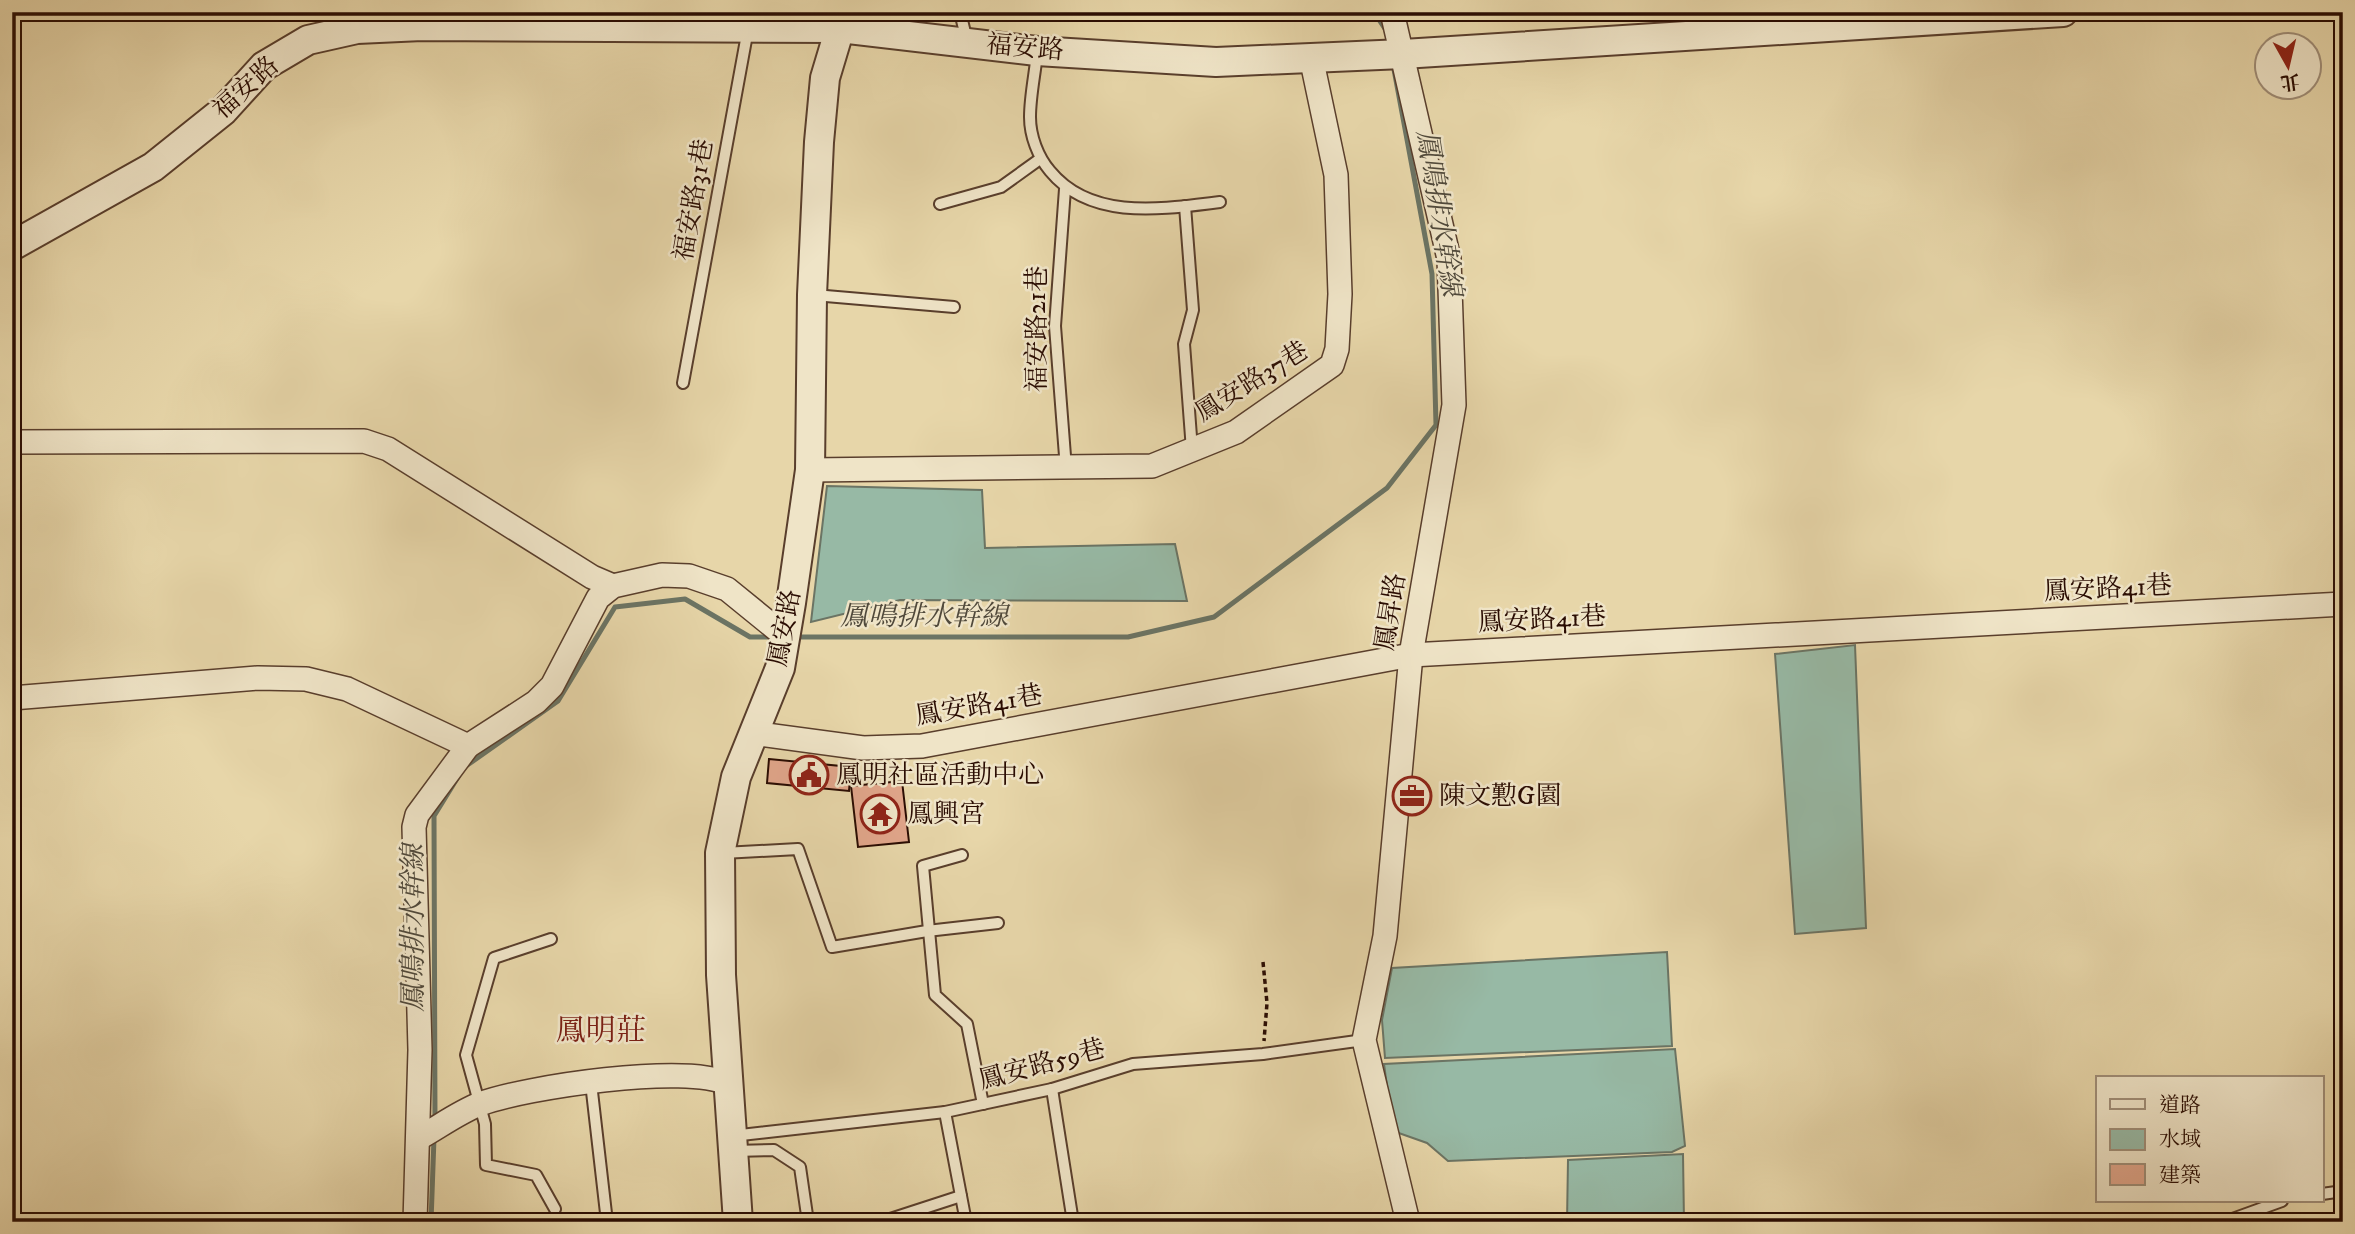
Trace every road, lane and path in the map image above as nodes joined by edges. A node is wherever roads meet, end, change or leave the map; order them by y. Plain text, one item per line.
1 (960, 12) edge
2 (1392, 12) edge
3 (2063, 12) edge
4 (834, 20) edge
5 (749, 26) junction
6 (968, 43) junction
7 (1037, 51) junction
8 (1403, 54) junction
9 (1311, 57) junction
10 (1040, 159) junction
11 (1065, 189) junction
12 (1220, 202) dead end
13 (940, 204) dead end
14 (1185, 206) junction
15 (12, 246) edge
16 (812, 295) junction
17 (954, 307) dead end
18 (683, 383) dead end
19 (12, 442) edge
20 (1192, 450) junction
21 (1066, 469) junction
22 (810, 470) junction
23 (613, 586) junction
24 (2343, 604) edge
25 (786, 638) junction
26 (1411, 655) junction
27 (12, 698) edge
28 (752, 733) junction
29 (468, 746) junction
30 (720, 853) junction
31 (962, 855) dead end
32 (998, 923) dead end
33 (927, 931) junction
34 (551, 939) dead end
35 (1263, 962) dead end
36 (1364, 1040) junction
37 (1263, 1054) junction
38 (591, 1083) junction
39 (728, 1084) junction
40 (1052, 1089) junction
41 (478, 1104) junction
42 (983, 1104) junction
43 (945, 1112) junction
44 (430, 1132) junction
45 (733, 1144) junction
46 (2343, 1191) edge
47 (2324, 1194) edge
48 (961, 1196) junction
49 (2279, 1202) edge
50 (555, 1209) dead end
51 (415, 1222) edge
52 (607, 1222) edge
53 (738, 1222) edge
54 (808, 1222) edge
55 (881, 1222) edge
56 (966, 1222) edge
57 (1073, 1222) edge
58 (1408, 1222) edge
59 (2224, 1222) edge

1 - 6 lane
2 - 8 street, 鳳昇路
3 - 8 street, 福安路
4 - 5 street, 福安路
4 - 6 street, 福安路
4 - 16 street, 鳳安路
5 - 15 street, 福安路
5 - 18 lane, 福安路31巷
6 - 7 street, 福安路
7 - 9 street, 福安路
7 - 10 lane
8 - 9 street, 福安路
8 - 26 street, 鳳昇路
9 - 20 street, 鳳安路37巷
10 - 11 lane
10 - 13 lane
11 - 14 lane
11 - 21 lane, 福安路21巷
12 - 14 lane
14 - 20 lane
16 - 17 lane
16 - 22 street, 鳳安路
19 - 23 street
20 - 21 street, 鳳安路37巷
21 - 22 street, 鳳安路37巷
22 - 25 street, 鳳安路
23 - 25 street
23 - 29 street
24 - 26 street, 鳳安路41巷
25 - 28 street, 鳳安路
26 - 28 street, 鳳安路41巷
26 - 36 street, 鳳昇路
27 - 29 street
28 - 30 street, 鳳安路
29 - 44 street
30 - 33 lane
30 - 39 street, 鳳安路
31 - 33 lane
32 - 33 lane
33 - 42 lane
34 - 41 lane
35 - 37 path
36 - 37 lane, 鳳安路59巷
36 - 58 street, 鳳昇路
37 - 40 lane, 鳳安路59巷
38 - 39 street
38 - 41 street
38 - 52 lane
39 - 45 street, 鳳安路
40 - 42 lane, 鳳安路59巷
40 - 57 lane
41 - 44 street
41 - 50 lane
42 - 43 lane, 鳳安路59巷
43 - 45 lane, 鳳安路59巷
43 - 48 lane
44 - 51 street
45 - 53 street, 鳳安路
45 - 54 lane
46 - 47 lane
48 - 55 lane
48 - 56 lane
49 - 59 lane

